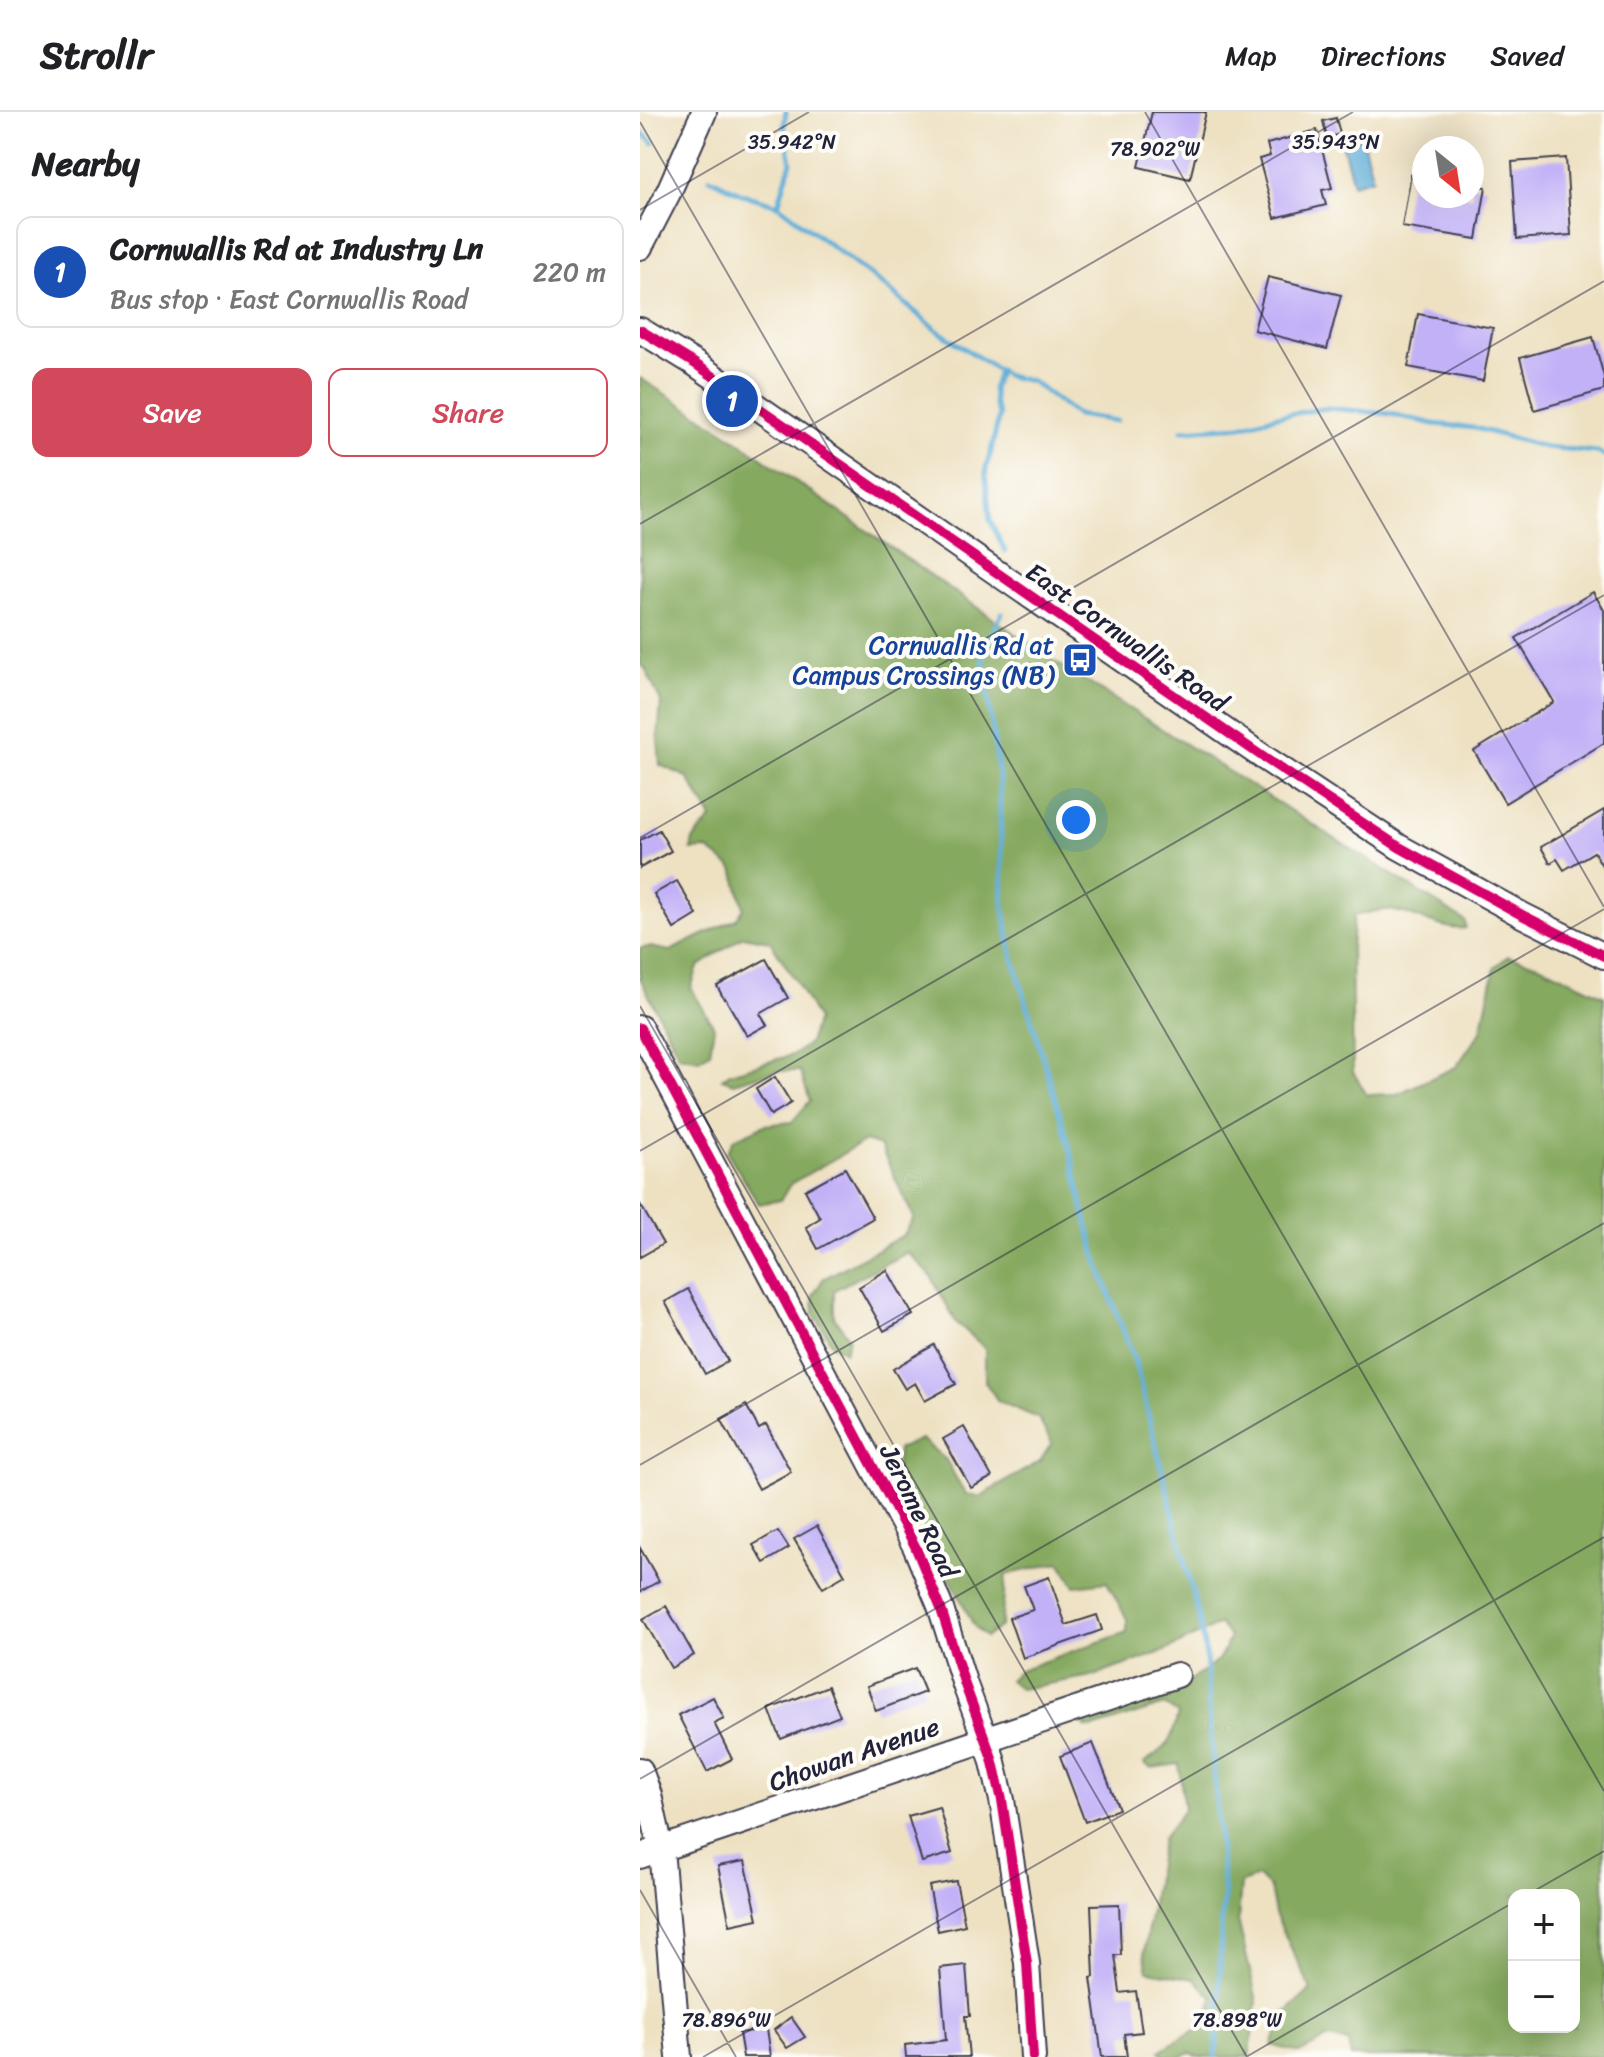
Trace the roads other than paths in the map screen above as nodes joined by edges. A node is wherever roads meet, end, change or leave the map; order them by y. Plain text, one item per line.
1 (704, 112) edge
2 (640, 247) edge
3 (640, 330) edge
4 (1604, 956) edge
5 (640, 1028) edge
6 (1177, 1675) dead end
7 (985, 1739) junction
8 (640, 1770) edge
9 (651, 1852) edge
10 (679, 2057) edge
11 (1033, 2057) edge

1 - 2 street
3 - 4 street, East Cornwallis Road
5 - 7 street, Jerome Road
6 - 7 street, Chowan Avenue
7 - 9 street, Chowan Avenue
7 - 11 street, Jerome Road
8 - 9 street
9 - 10 street

